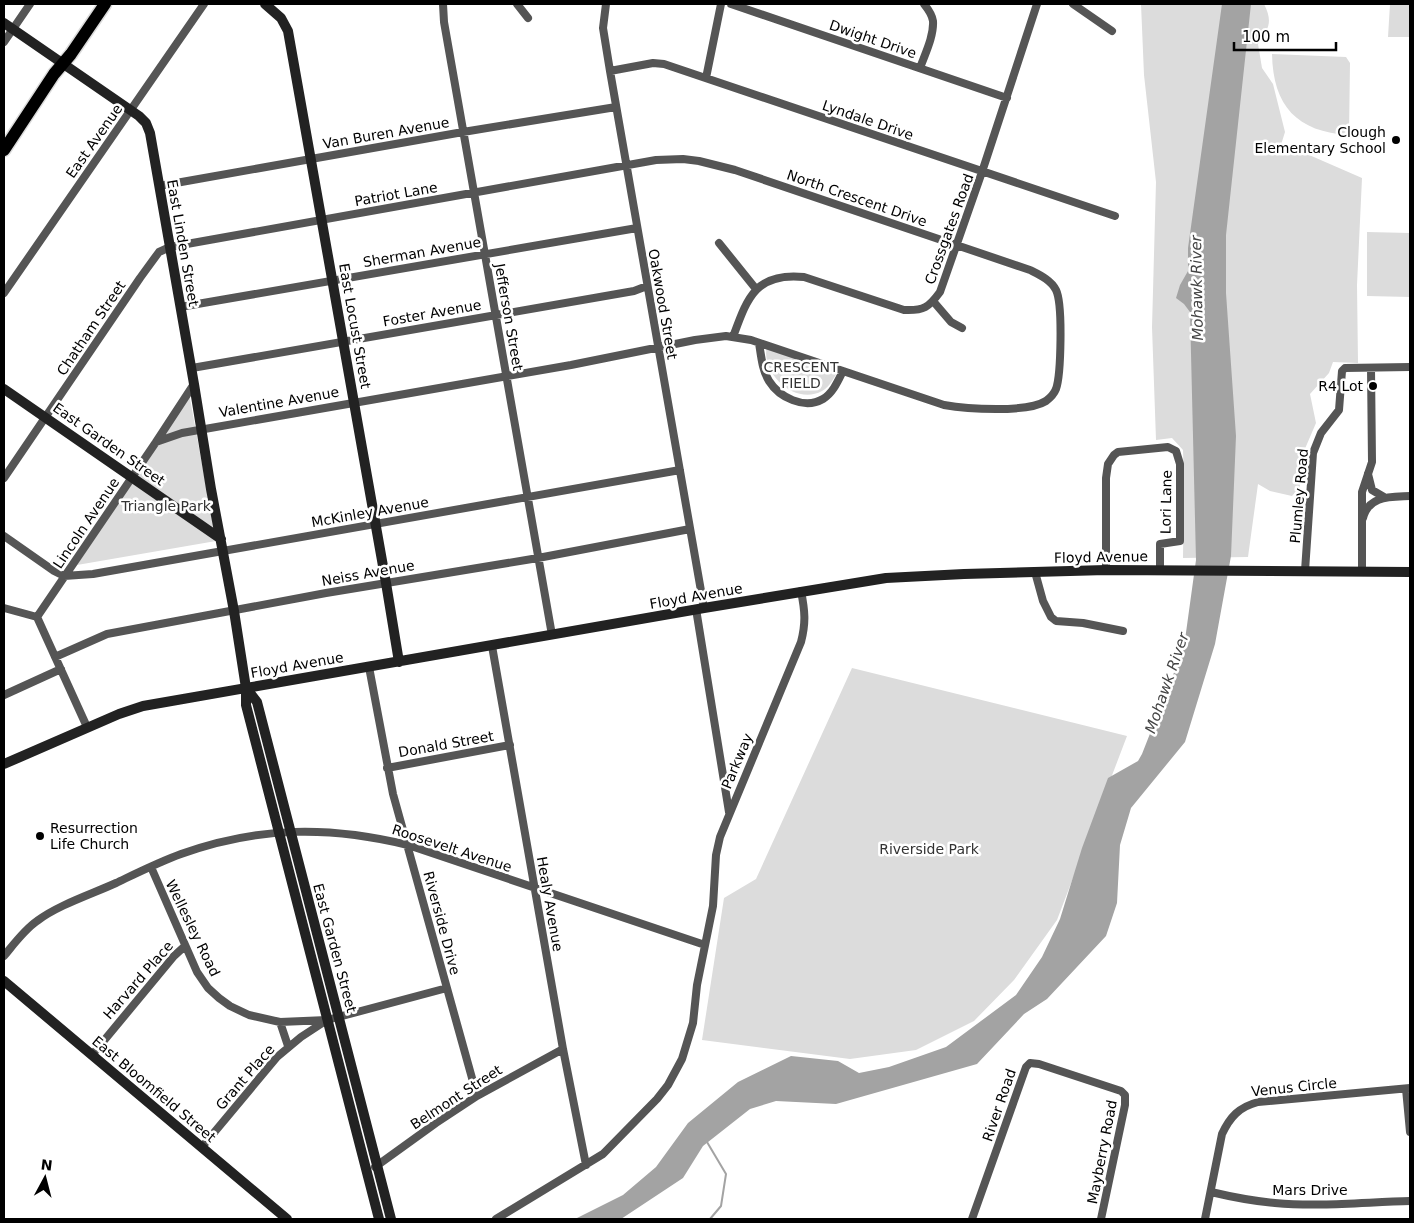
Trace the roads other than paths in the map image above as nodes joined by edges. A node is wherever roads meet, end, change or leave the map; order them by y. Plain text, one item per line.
1 (30, 4) edge
2 (105, 4) edge
3 (204, 4) edge
4 (265, 4) edge
5 (443, 4) edge
6 (517, 4) edge
7 (606, 4) edge
8 (721, 4) edge
9 (731, 4) edge
10 (924, 4) edge
11 (1037, 4) edge
12 (1073, 4) edge
13 (528, 18) dead end
14 (8, 26) edge
15 (1112, 31) dead end
16 (4, 42) edge
17 (64, 64) junction
18 (920, 68) junction
19 (610, 71) junction
20 (706, 78) junction
21 (1007, 98) junction
22 (616, 107) junction
23 (131, 110) junction
24 (463, 132) junction
25 (4, 150) edge
26 (311, 159) junction
27 (627, 166) junction
28 (982, 172) junction
29 (160, 186) junction
30 (474, 193) junction
31 (1115, 216) dead end
32 (322, 220) junction
33 (638, 228) junction
34 (719, 243) dead end
35 (956, 245) junction
36 (170, 247) junction
37 (485, 254) junction
38 (333, 280) junction
39 (648, 286) junction
40 (756, 289) junction
41 (4, 293) edge
42 (933, 301) junction
43 (180, 307) junction
44 (496, 314) junction
45 (962, 328) dead end
46 (732, 337) junction
47 (343, 341) junction
48 (759, 343) junction
49 (658, 348) junction
50 (192, 368) junction
51 (1371, 368) junction
52 (1410, 368) edge
53 (843, 371) junction
54 (506, 376) junction
55 (194, 384) junction
56 (4, 389) edge
57 (354, 402) junction
58 (46, 418) junction
59 (200, 429) junction
60 (156, 442) junction
61 (680, 470) junction
62 (1368, 474) junction
63 (132, 477) junction
64 (4, 478) edge
65 (528, 496) junction
66 (1410, 496) edge
67 (1384, 497) junction
68 (1362, 522) junction
69 (376, 523) junction
70 (690, 529) junction
71 (4, 536) edge
72 (221, 539) junction
73 (223, 550) junction
74 (538, 558) junction
75 (1106, 570) junction
76 (1305, 570) junction
77 (1160, 571) junction
78 (1035, 572) junction
79 (1362, 572) junction
80 (1410, 572) edge
81 (65, 576) junction
82 (386, 583) junction
83 (801, 592) junction
84 (4, 608) edge
85 (700, 609) junction
86 (234, 611) junction
87 (36, 617) junction
88 (1123, 631) dead end
89 (552, 635) junction
90 (492, 646) junction
91 (55, 657) junction
92 (399, 662) junction
93 (368, 667) junction
94 (61, 669) junction
95 (246, 688) junction
96 (4, 695) edge
97 (87, 727) junction
98 (510, 745) junction
99 (4, 764) edge
100 (387, 768) junction
101 (730, 812) junction
102 (278, 832) junction
103 (290, 832) junction
104 (408, 845) junction
105 (151, 867) junction
106 (535, 888) junction
107 (705, 945) junction
108 (185, 946) junction
109 (4, 956) edge
110 (4, 980) edge
111 (447, 988) junction
112 (339, 1018) junction
113 (327, 1020) junction
114 (280, 1022) junction
115 (288, 1046) junction
116 (563, 1049) junction
117 (92, 1055) junction
118 (1408, 1088) edge
119 (1121, 1091) joint
120 (477, 1096) junction
121 (1410, 1132) edge
122 (202, 1147) junction
123 (378, 1165) junction
124 (586, 1165) junction
125 (367, 1173) junction
126 (1210, 1192) junction
127 (1410, 1201) edge
128 (287, 1219) edge
129 (379, 1219) edge
130 (391, 1219) edge
131 (496, 1219) edge
132 (972, 1219) edge
133 (1102, 1219) edge
134 (1205, 1219) edge

1 - 14 street
2 - 17 main road
3 - 23 street, East Avenue
4 - 26 street, East Locust Street
5 - 24 street, Jefferson Street
6 - 13 street
7 - 19 street, Oakwood Street
8 - 20 street
9 - 18 street, Dwight Drive
10 - 18 street
11 - 21 street, Crossgates Road
12 - 15 street
14 - 16 street
14 - 17 street, East Linden Street
17 - 23 street, East Linden Street
17 - 25 main road
18 - 21 street, Dwight Drive
19 - 20 street, Lyndale Drive
19 - 22 street, Oakwood Street
20 - 28 street, Lyndale Drive
21 - 28 street, Crossgates Road
22 - 24 street, Van Buren Avenue
22 - 27 street, Oakwood Street
23 - 29 street, East Linden Street
23 - 41 street, East Avenue
24 - 26 street, Van Buren Avenue
24 - 30 street, Jefferson Street
26 - 29 street, Van Buren Avenue
26 - 32 street, East Locust Street
27 - 30 street, Patriot Lane
27 - 33 street, Oakwood Street
27 - 35 street, North Crescent Drive
28 - 31 street, Lyndale Drive
28 - 35 street, Crossgates Road
29 - 36 street, East Linden Street
30 - 32 street, Patriot Lane
30 - 37 street, Jefferson Street
32 - 36 street, Patriot Lane
32 - 38 street, East Locust Street
33 - 37 street, Sherman Avenue
33 - 39 street, Oakwood Street
34 - 40 street
35 - 42 street, Crossgates Road
35 - 53 street, North Crescent Drive
36 - 43 street, East Linden Street
36 - 58 street, Chatham Street
37 - 38 street, Sherman Avenue
37 - 44 street, Jefferson Street
38 - 43 street, Sherman Avenue
38 - 47 street, East Locust Street
39 - 44 street, Foster Avenue
39 - 49 street, Oakwood Street
40 - 42 street, Crossgates Road
40 - 46 street
42 - 45 street
43 - 50 street, East Linden Street
44 - 47 street, Foster Avenue
44 - 54 street, Jefferson Street
46 - 48 street
46 - 49 street
47 - 50 street, Foster Avenue
47 - 57 street, East Locust Street
48 - 53 street
48 - 53 street
49 - 54 street, Valentine Avenue
49 - 61 street, Oakwood Street
50 - 55 street, East Linden Street
51 - 52 street, Plumley Road
51 - 62 street
51 - 76 street, Plumley Road
54 - 57 street, Valentine Avenue
54 - 65 street, Jefferson Street
55 - 59 street, East Linden Street
55 - 60 street, Lincoln Avenue
56 - 58 street, East Garden Street
57 - 59 street, Valentine Avenue
57 - 69 street, East Locust Street
58 - 63 street, East Garden Street
58 - 64 street, Chatham Street
59 - 60 street
59 - 72 street, East Linden Street
60 - 63 street, Lincoln Avenue
61 - 65 street, McKinley Avenue
61 - 70 street, Oakwood Street
62 - 67 street
62 - 68 street
63 - 72 street, East Garden Street
63 - 81 street, Lincoln Avenue
65 - 69 street, McKinley Avenue
65 - 74 street, Jefferson Street
66 - 67 street
67 - 68 street
68 - 79 street
69 - 73 street, McKinley Avenue
69 - 82 street, East Locust Street
70 - 74 street, Neiss Avenue
70 - 85 street, Oakwood Street
71 - 81 street
72 - 73 street, East Garden Street
73 - 81 street, McKinley Avenue
73 - 86 street, East Garden Street
74 - 82 street, Neiss Avenue
74 - 89 street, Jefferson Street
75 - 77 street, Floyd Avenue
75 - 77 street, Lori Lane
75 - 78 street, Floyd Avenue
76 - 77 street, Floyd Avenue
76 - 79 street, Floyd Avenue
78 - 83 street, Floyd Avenue
78 - 88 street
79 - 80 street, Floyd Avenue
81 - 87 street, Lincoln Avenue
82 - 86 street, Neiss Avenue
82 - 92 street, East Locust Street
83 - 85 street, Floyd Avenue
83 - 101 street, Parkway
84 - 87 street
85 - 89 street, Floyd Avenue
85 - 101 street, Oakwood Street
86 - 91 street, Neiss Avenue
86 - 95 street, East Garden Street
87 - 91 street
89 - 90 street, Floyd Avenue
90 - 92 street, Floyd Avenue
90 - 98 street, Healy Avenue
91 - 94 street
92 - 93 street, Floyd Avenue
93 - 95 street, Floyd Avenue
93 - 100 street, Riverside Drive
94 - 96 street
94 - 97 street
95 - 97 street, Floyd Avenue
95 - 102 street, East Garden Street
95 - 103 street, East Garden Street
97 - 99 street, Floyd Avenue
98 - 100 street, Donald Street
98 - 106 street, Healy Avenue
100 - 104 street, Riverside Drive
101 - 107 street, Parkway
102 - 103 street, Roosevelt Avenue
102 - 105 street, Roosevelt Avenue
102 - 113 street, East Garden Street
103 - 104 street, Roosevelt Avenue
103 - 112 street, East Garden Street
104 - 106 street, Roosevelt Avenue
104 - 111 street, Riverside Drive
105 - 108 street, Wellesley Road
105 - 109 street, Roosevelt Avenue
106 - 107 street, Roosevelt Avenue
106 - 116 street, Healy Avenue
107 - 124 street, Parkway
108 - 114 street, Wellesley Road
108 - 117 street, Harvard Place
110 - 117 street, East Bloomfield Street
111 - 112 street, Wellesley Road
111 - 120 street, Riverside Drive
112 - 113 street, Wellesley Road
112 - 123 street, East Garden Street
113 - 114 street, Wellesley Road
113 - 115 street, Grant Place
113 - 125 street, East Garden Street
114 - 115 street, Grant Place
115 - 122 street, Grant Place
116 - 120 street, Belmont Street
116 - 124 street, Healy Avenue
117 - 122 street, East Bloomfield Street
118 - 121 street
118 - 126 street, Venus Circle
119 - 132 street, River Road
119 - 133 street, Mayberry Road
120 - 123 street, Belmont Street
122 - 128 street, East Bloomfield Street
123 - 125 street, Belmont Street
123 - 130 street, East Garden Street
124 - 131 street, Parkway
125 - 129 street, East Garden Street
126 - 127 street, Mars Drive
126 - 134 street, Venus Circle

